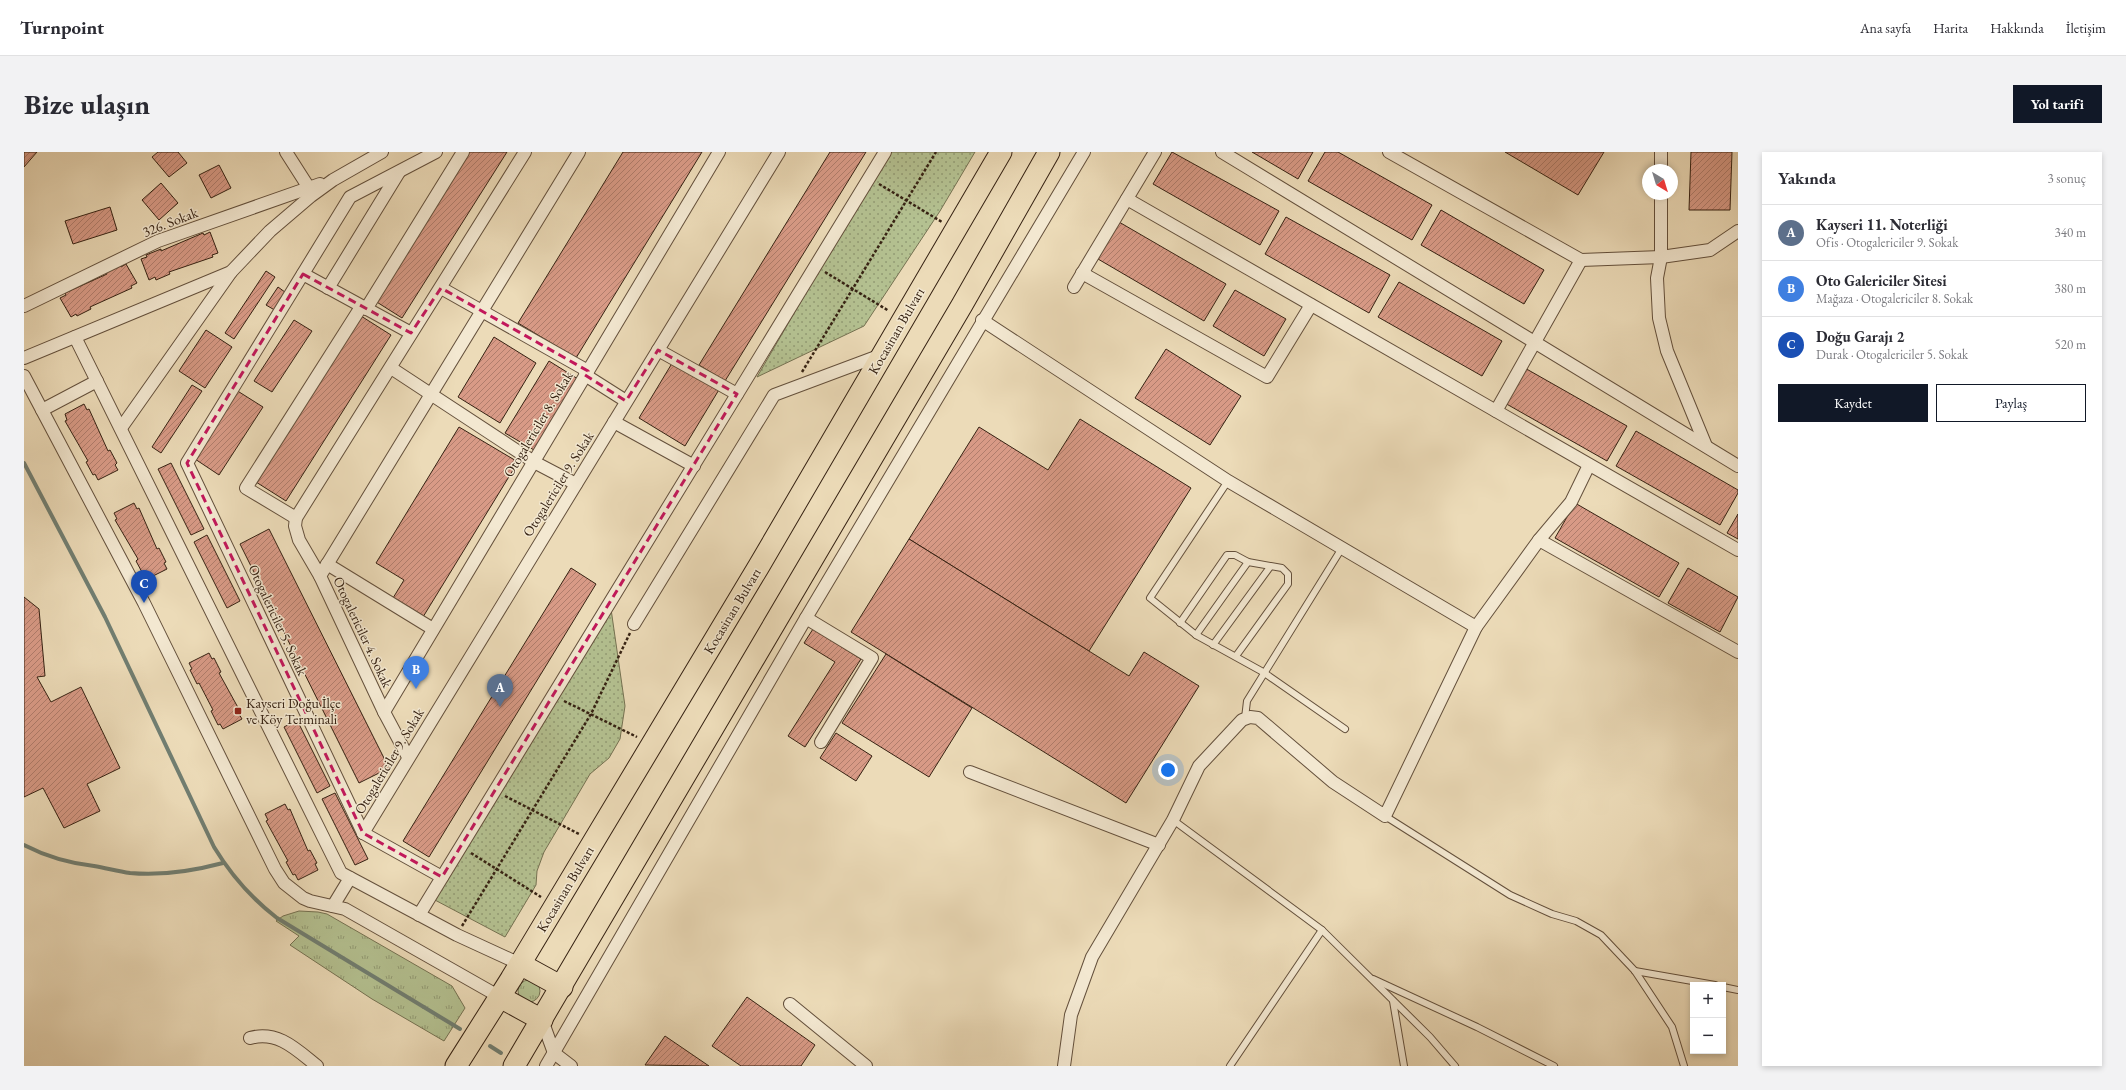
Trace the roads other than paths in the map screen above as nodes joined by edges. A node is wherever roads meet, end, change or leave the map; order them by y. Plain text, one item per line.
1 (286, 152) edge
2 (382, 152) edge
3 (436, 152) edge
4 (463, 152) edge
5 (525, 152) edge
6 (580, 152) edge
7 (719, 152) edge
8 (779, 152) edge
9 (885, 152) edge
10 (1001, 152) edge
11 (1049, 152) edge
12 (1084, 152) edge
13 (1155, 152) edge
14 (1222, 152) edge
15 (1389, 152) edge
16 (1661, 152) edge
17 (1661, 164) edge
18 (400, 171) junction
19 (333, 180) junction
20 (310, 188) junction
21 (1127, 199) junction
22 (1661, 200) edge
23 (1738, 231) edge
24 (1661, 257) junction
25 (1581, 260) junction
26 (231, 272) junction
27 (1082, 273) junction
28 (303, 274) junction
29 (1074, 287) dead end
30 (328, 288) junction
31 (441, 288) junction
32 (1311, 305) junction
33 (24, 306) edge
34 (364, 308) junction
35 (482, 311) junction
36 (982, 320) junction
37 (410, 334) junction
38 (75, 337) junction
39 (1535, 342) junction
40 (658, 350) junction
41 (882, 355) junction
42 (24, 358) edge
43 (391, 368) junction
44 (586, 373) junction
45 (24, 376) edge
46 (97, 381) junction
47 (431, 394) junction
48 (738, 394) junction
49 (626, 402) junction
50 (42, 410) junction
51 (1496, 412) junction
52 (614, 422) junction
53 (121, 428) junction
54 (1706, 446) junction
55 (534, 462) junction
56 (1589, 465) junction
57 (694, 466) junction
58 (1738, 466) edge
59 (1228, 481) junction
60 (576, 484) junction
61 (296, 518) junction
62 (1539, 540) junction
63 (1342, 548) junction
64 (1738, 550) edge
65 (1248, 562) junction
66 (327, 564) junction
67 (1270, 567) junction
68 (320, 576) junction
69 (806, 618) junction
70 (1180, 623) junction
71 (634, 624) road end
72 (1476, 627) junction
73 (433, 628) junction
74 (1196, 635) junction
75 (1213, 645) junction
76 (1738, 652) edge
77 (1236, 656) junction
78 (1264, 672) junction
79 (384, 712) junction
80 (1246, 718) junction
81 (1345, 729) dead end
82 (821, 742) dead end
83 (408, 757) junction
84 (970, 772) dead end
85 (1385, 816) junction
86 (1173, 820) junction
87 (363, 833) junction
88 (1159, 845) junction
89 (442, 877) junction
90 (350, 878) junction
91 (333, 906) junction
92 (419, 915) junction
93 (1322, 930) junction
94 (520, 964) junction
95 (1635, 971) junction
96 (1368, 976) junction
97 (1698, 982) edge
98 (562, 987) junction
99 (1726, 988) edge
100 (1738, 990) edge
101 (500, 997) junction
102 (1393, 1001) junction
103 (790, 1004) dead end
104 (542, 1020) junction
105 (250, 1038) dead end
106 (554, 1053) junction
107 (316, 1066) edge
108 (456, 1066) edge
109 (514, 1066) edge
110 (546, 1066) edge
111 (571, 1066) edge
112 (866, 1066) edge
113 (1064, 1066) edge
114 (1230, 1066) edge
115 (1404, 1066) edge
116 (1455, 1066) edge
117 (1554, 1066) edge
118 (1684, 1066) edge

1 - 20 street
2 - 19 street
3 - 18 street
4 - 34 street
5 - 31 street
6 - 35 street
7 - 44 street, Otogalericiler 8. Sokak
8 - 40 street, Otogalericiler 9. Sokak
9 - 48 street
10 - 41 highway, Kocasinan Bulvarı
11 - 98 highway
12 - 36 street
13 - 21 street
14 - 39 street
15 - 25 street
16 - 17 street
18 - 28 street
18 - 30 street
19 - 20 street, 326. Sokak
19 - 26 street
20 - 33 street, 326. Sokak
21 - 27 street
21 - 32 street
22 - 24 street
23 - 24 street
24 - 25 street
24 - 54 street
25 - 39 street
26 - 38 street
26 - 53 street
27 - 29 street
27 - 32 street
28 - 30 street
28 - 87 street, Otogalericiler 5. Sokak
30 - 34 street
31 - 35 street
31 - 37 street
32 - 51 street
34 - 37 street
34 - 61 street
35 - 44 street
35 - 47 street
36 - 59 street
36 - 69 street
37 - 43 street
38 - 42 street
38 - 46 street
39 - 51 street
39 - 54 street
40 - 48 street
40 - 49 street, Otogalericiler 9. Sokak
41 - 71 street
41 - 94 highway, Kocasinan Bulvarı
43 - 47 street
43 - 61 street
44 - 49 street
44 - 55 street, Otogalericiler 8. Sokak
45 - 50 street
46 - 50 street
46 - 53 street
47 - 55 street
47 - 66 street
48 - 57 street
49 - 52 street, Otogalericiler 9. Sokak
50 - 91 street
51 - 56 street
52 - 57 street
52 - 60 street, Otogalericiler 9. Sokak
53 - 90 street
54 - 58 street
55 - 60 street
55 - 73 street, Otogalericiler 8. Sokak
56 - 62 street
56 - 64 street
57 - 89 street
59 - 63 street
59 - 70 lane
60 - 83 street, Otogalericiler 9. Sokak
61 - 68 street, Otogalericiler 4. Sokak
62 - 72 street
62 - 76 street
63 - 72 street
63 - 78 lane
65 - 67 lane
65 - 70 lane
65 - 74 lane
66 - 68 street
66 - 73 street
67 - 75 lane
67 - 77 lane
68 - 79 street, Otogalericiler 4. Sokak
69 - 82 street
69 - 106 street
70 - 74 lane
72 - 85 street
73 - 79 street, Otogalericiler 8. Sokak
74 - 75 lane
75 - 77 lane
77 - 78 lane
78 - 80 lane
78 - 81 lane
79 - 83 street, Otogalericiler 4. Sokak
80 - 85 street
80 - 86 street
83 - 87 street, Otogalericiler 9. Sokak
84 - 88 street
85 - 95 lane
86 - 88 street
86 - 93 lane
87 - 89 street
88 - 113 street
89 - 92 street
90 - 91 street
90 - 92 street
91 - 101 street
92 - 94 street
93 - 96 lane
93 - 114 lane
94 - 98 highway
94 - 101 highway, Kocasinan Bulvarı
95 - 97 lane
95 - 118 lane
96 - 102 lane
96 - 117 lane
98 - 104 highway
99 - 100 lane
101 - 104 highway
101 - 108 highway, Kocasinan Bulvarı
102 - 115 lane
102 - 116 lane
103 - 112 street
104 - 106 street
104 - 109 highway
105 - 107 street
106 - 110 street
106 - 111 street

